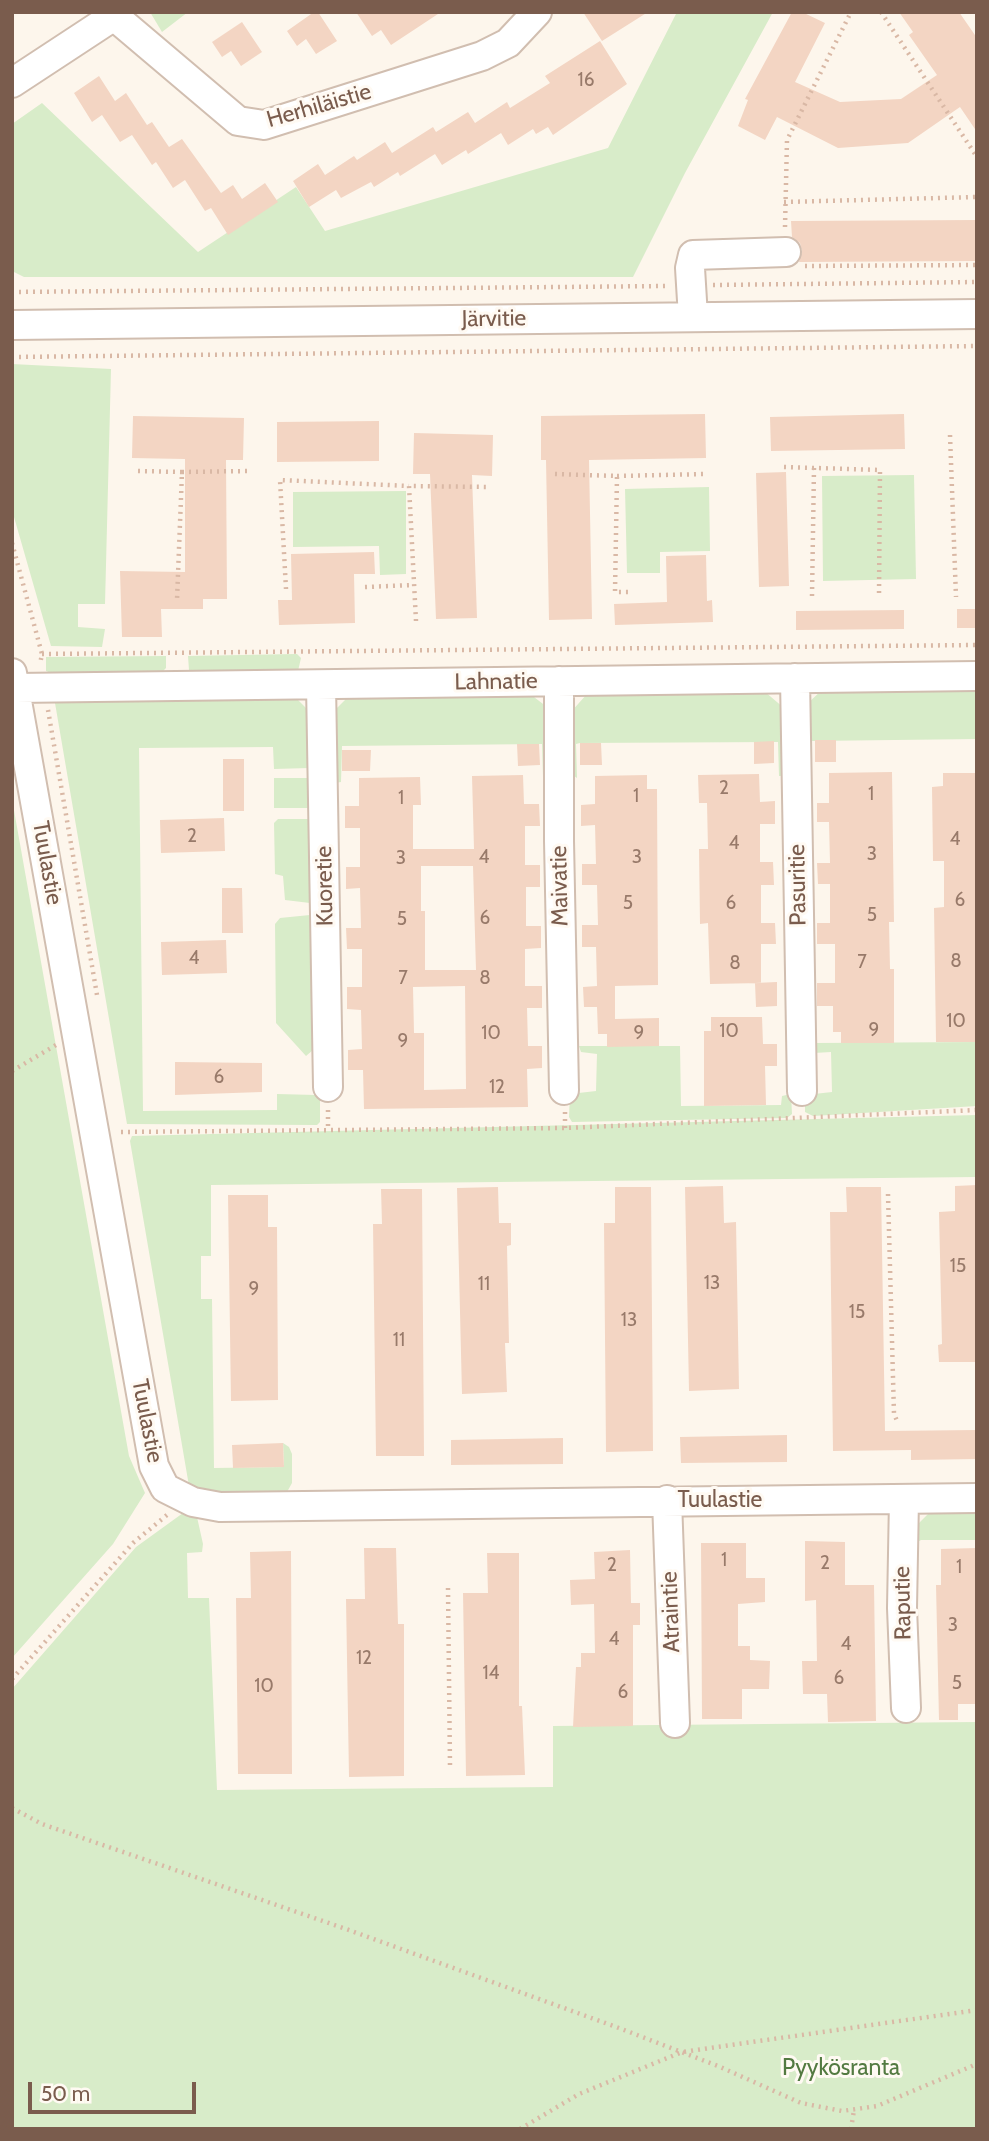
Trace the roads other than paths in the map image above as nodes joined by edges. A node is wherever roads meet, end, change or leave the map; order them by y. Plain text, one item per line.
1 (537, 12) edge
2 (114, 14) edge
3 (12, 83) edge
4 (786, 252) road end
5 (977, 314) edge
6 (693, 317) junction
7 (12, 325) edge
8 (977, 676) edge
9 (795, 678) junction
10 (14, 680) edge
11 (559, 681) junction
12 (321, 685) junction
13 (328, 1087) dead end
14 (564, 1090) dead end
15 (802, 1091) dead end
16 (977, 1498) edge
17 (904, 1499) junction
18 (667, 1500) junction
19 (906, 1708) dead end
20 (676, 1723) dead end

1 - 2 street, Herhiläistie
2 - 3 street, Herhiläistie
4 - 6 street
5 - 6 street, Järvitie
6 - 7 street, Järvitie
8 - 9 street, Lahnatie
9 - 11 street, Lahnatie
9 - 15 street, Pasuritie
10 - 12 street, Lahnatie
10 - 18 street, Tuulastie
11 - 12 street, Lahnatie
11 - 14 street, Maivatie
12 - 13 street, Kuoretie
16 - 17 street, Tuulastie
17 - 18 street, Tuulastie
17 - 19 street, Raputie
18 - 20 street, Atraintie

